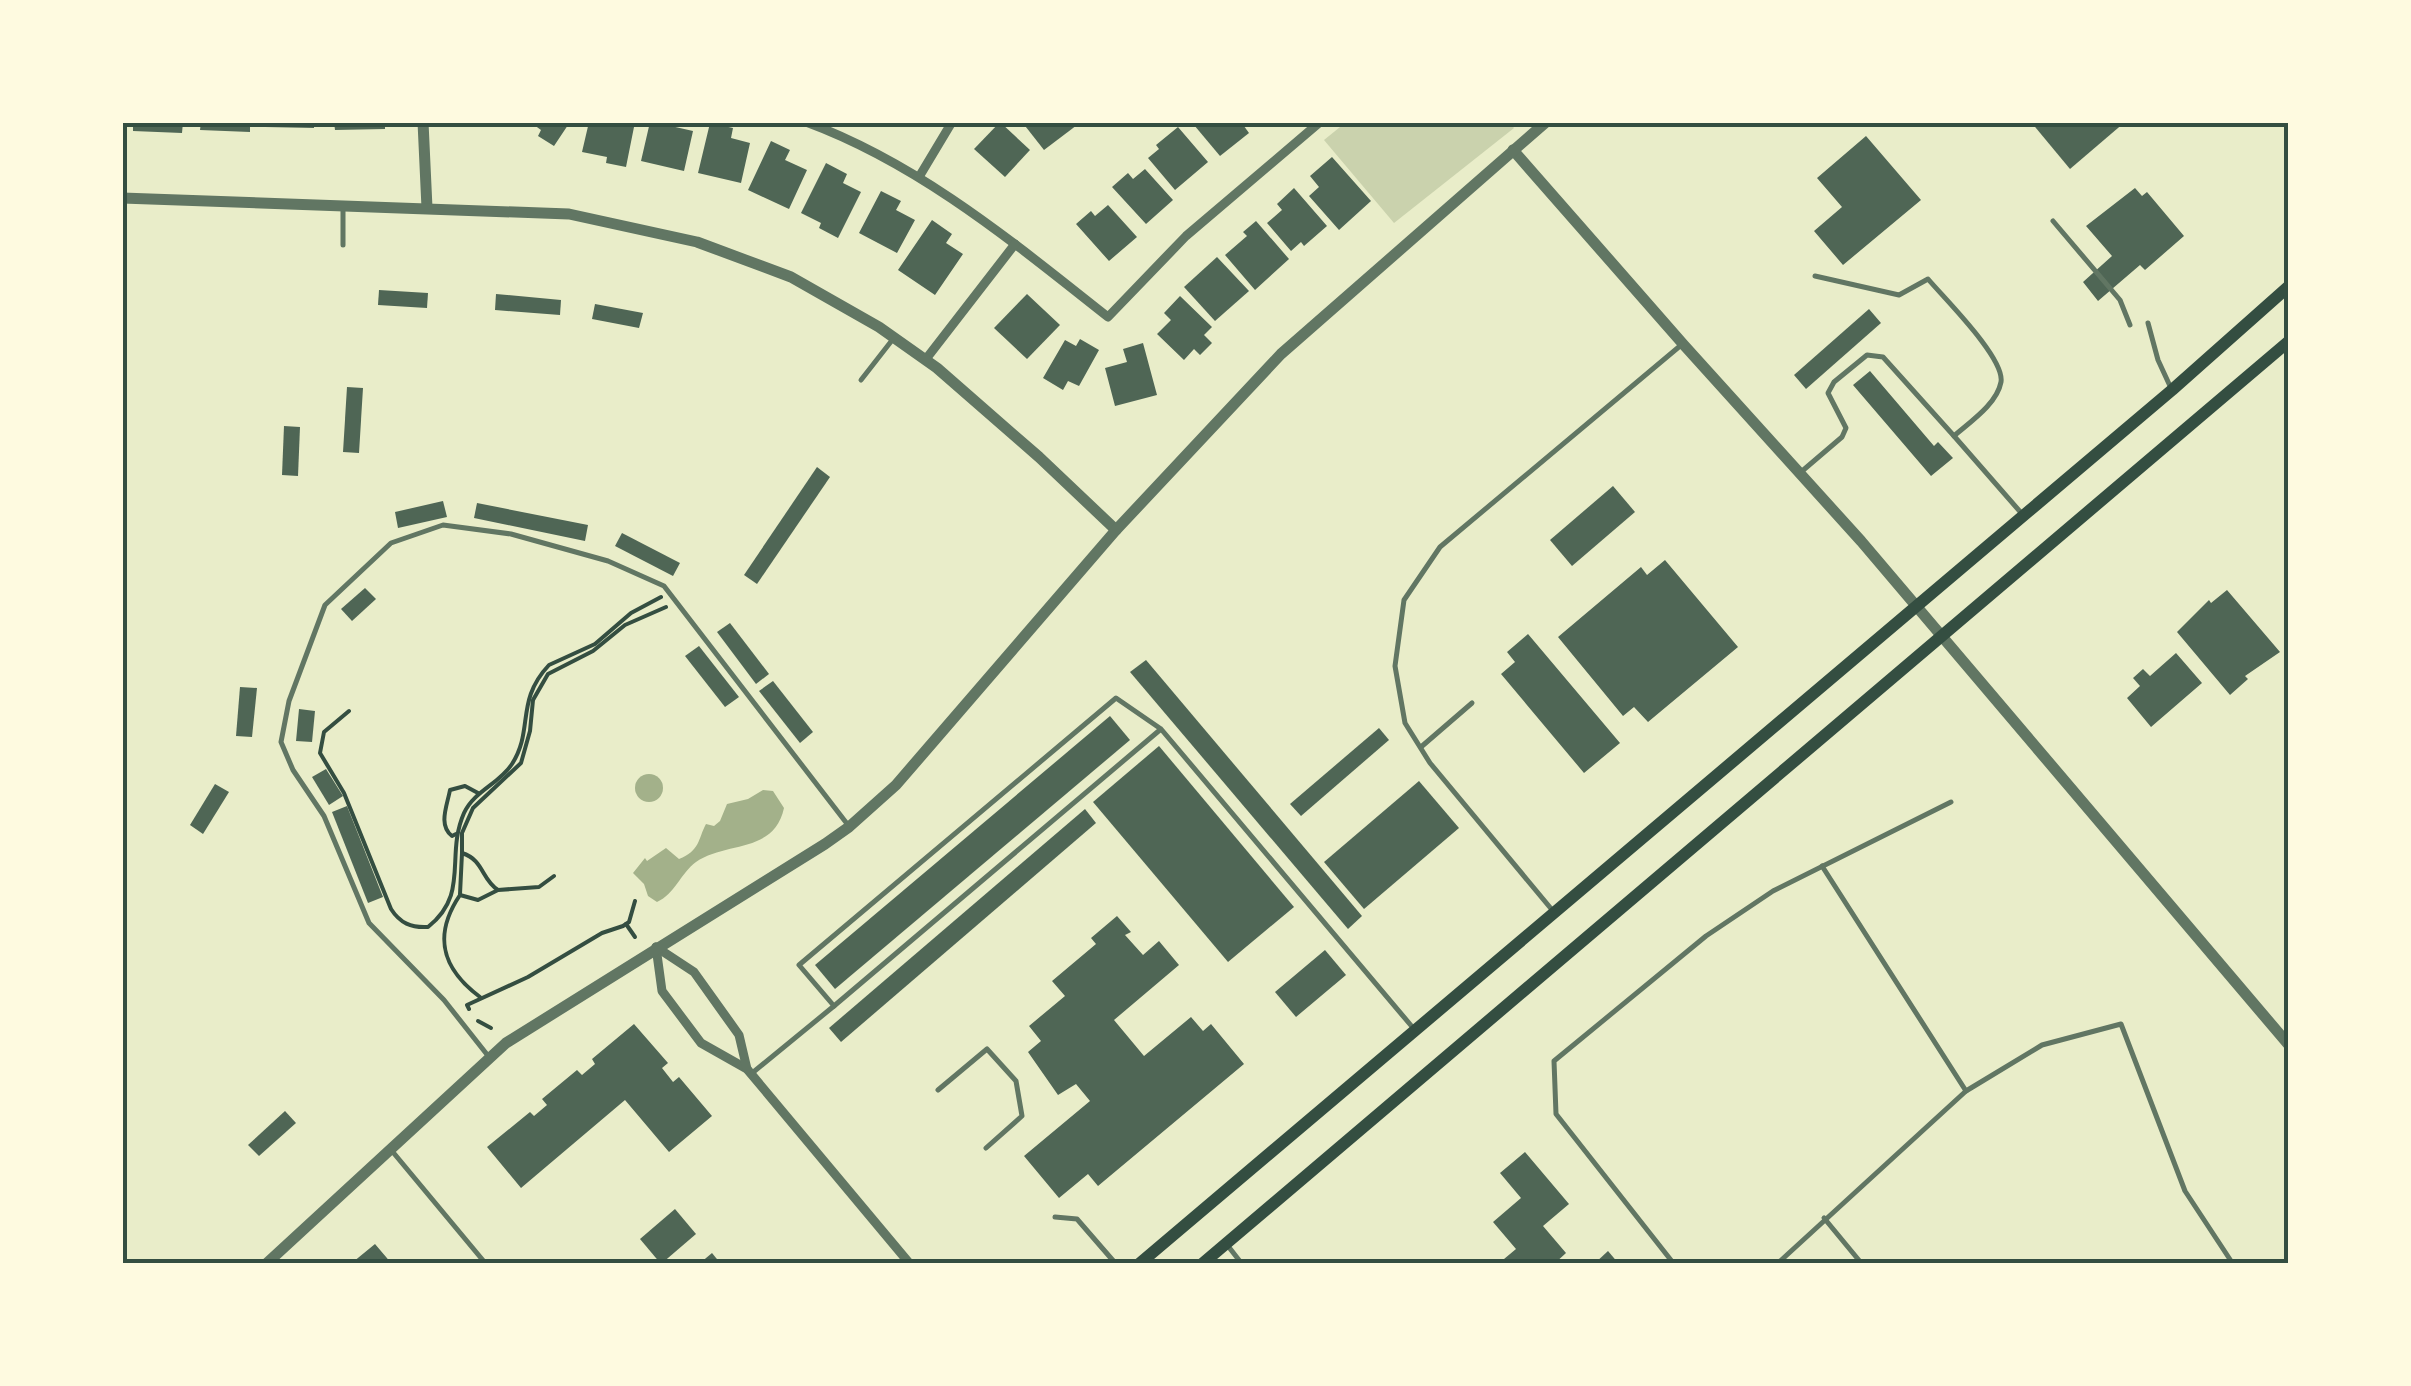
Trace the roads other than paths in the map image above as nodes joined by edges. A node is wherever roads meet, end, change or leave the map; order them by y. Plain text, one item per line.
1 (423, 122) edge
2 (806, 122) edge
3 (952, 122) edge
4 (1320, 122) edge
5 (1546, 122) edge
6 (1514, 150) junction
7 (919, 177) junction
8 (122, 198) edge
9 (343, 205) junction
10 (427, 208) junction
11 (2053, 221) dead end
12 (1015, 244) junction
13 (343, 246) dead end
14 (1815, 276) dead end
15 (2288, 287) edge
16 (2148, 323) dead end
17 (2130, 326) dead end
18 (894, 337) junction
19 (2288, 342) edge
20 (1682, 344) junction
21 (926, 359) junction
22 (861, 380) dead end
23 (2172, 390) junction
24 (1954, 436) junction
25 (1800, 473) junction
26 (2023, 515) junction
27 (1116, 530) junction
28 (1917, 606) junction
29 (1944, 637) junction
30 (1472, 704) dead end
31 (1161, 730) junction
32 (1420, 748) junction
33 (1951, 802) dead end
34 (850, 827) junction
35 (1822, 866) junction
36 (1553, 911) junction
37 (656, 947) junction
38 (834, 1006) junction
39 (1414, 1029) junction
40 (2288, 1044) edge
41 (489, 1057) junction
42 (749, 1071) junction
43 (938, 1090) dead end
44 (1966, 1091) junction
45 (389, 1148) junction
46 (986, 1148) dead end
47 (1055, 1217) dead end
48 (1824, 1218) junction
49 (1226, 1243) junction
50 (266, 1264) edge
51 (486, 1264) edge
52 (910, 1264) edge
53 (1116, 1264) edge
54 (1139, 1264) edge
55 (1202, 1264) edge
56 (1242, 1264) edge
57 (1674, 1264) edge
58 (1777, 1264) edge
59 (1862, 1264) edge
60 (2232, 1264) edge

1 - 10 street
2 - 7 street
3 - 7 street
4 - 12 street
5 - 6 street
6 - 20 street
6 - 27 street
7 - 12 street
8 - 9 street
9 - 10 street
9 - 13 lane
10 - 18 street
11 - 17 lane
12 - 21 street
14 - 24 lane
15 - 23 main road
16 - 23 lane
18 - 21 street
18 - 22 lane
19 - 29 main road
20 - 25 street
20 - 32 lane
21 - 27 street
23 - 26 main road
24 - 25 lane
24 - 26 lane
25 - 28 street
26 - 28 main road
27 - 34 street
28 - 29 street
28 - 36 main road
29 - 40 street
29 - 49 main road
30 - 32 lane
31 - 38 lane
31 - 38 lane
31 - 39 lane
32 - 36 lane
33 - 35 lane
34 - 37 street
34 - 41 lane
35 - 44 lane
35 - 57 lane
36 - 39 main road
37 - 41 street
37 - 42 street
37 - 42 street
38 - 42 lane
39 - 54 main road
41 - 45 street
42 - 52 street
43 - 46 lane
44 - 48 lane
44 - 60 lane
45 - 50 street
45 - 51 lane
47 - 53 lane
48 - 58 lane
48 - 59 lane
49 - 55 main road
49 - 56 lane

